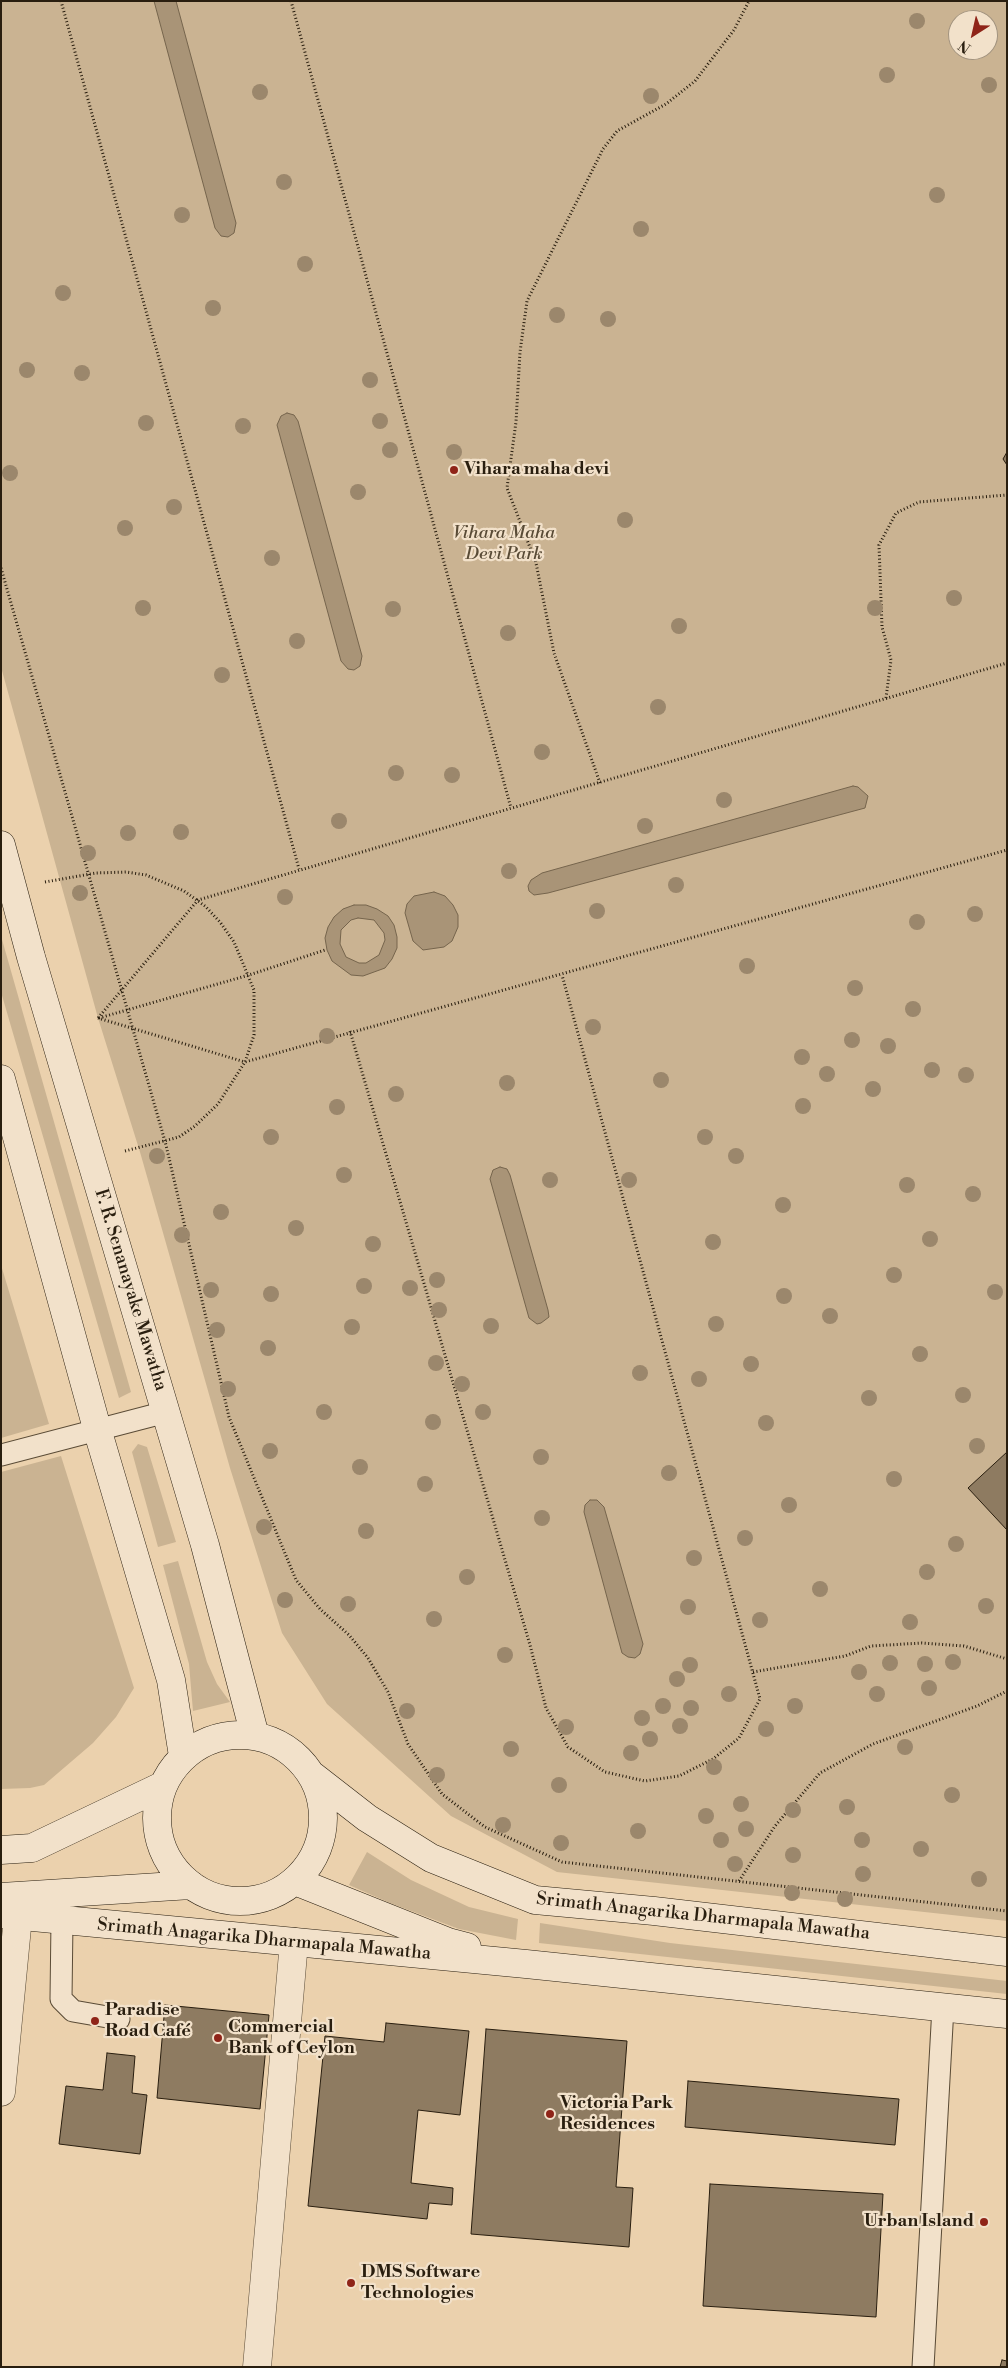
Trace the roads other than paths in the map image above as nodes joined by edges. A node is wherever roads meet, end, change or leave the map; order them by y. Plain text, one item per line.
1 (1, 845) edge
2 (1, 1079) edge
3 (166, 1412) junction
4 (98, 1432) junction
5 (1, 1455) edge
6 (255, 1736) junction
7 (183, 1756) junction
8 (313, 1776) junction
9 (162, 1786) junction
10 (1, 1850) edge
11 (295, 1881) junction
12 (190, 1885) junction
13 (7, 1909) edge
14 (62, 1921) junction
15 (294, 1942) junction
16 (1007, 1952) edge
17 (526, 1964) junction
18 (943, 2008) junction
19 (1007, 2014) edge
20 (119, 2019) dead end
21 (1, 2092) edge
22 (257, 2367) edge
23 (923, 2367) edge

1 - 3 main road, F. R. Senanayake Mawatha
2 - 4 main road
3 - 4 lane
3 - 6 main road, F. R. Senanayake Mawatha
4 - 5 lane
4 - 7 main road
6 - 7 main road
6 - 8 main road
7 - 9 main road
8 - 11 main road
8 - 16 main road, Srimath Anagarika Dharmapala Mawatha
9 - 10 main road
9 - 12 main road
11 - 12 main road
11 - 17 main road, Srimath Anagarika Dharmapala Mawatha
12 - 13 main road, Srimath Anagarika Dharmapala Mawatha
13 - 14 main road, Srimath Anagarika Dharmapala Mawatha
13 - 21 main road
14 - 15 main road, Srimath Anagarika Dharmapala Mawatha
14 - 20 lane
15 - 17 main road, Srimath Anagarika Dharmapala Mawatha
15 - 22 main road
17 - 18 main road, Srimath Anagarika Dharmapala Mawatha
18 - 19 main road, Srimath Anagarika Dharmapala Mawatha
18 - 23 lane

